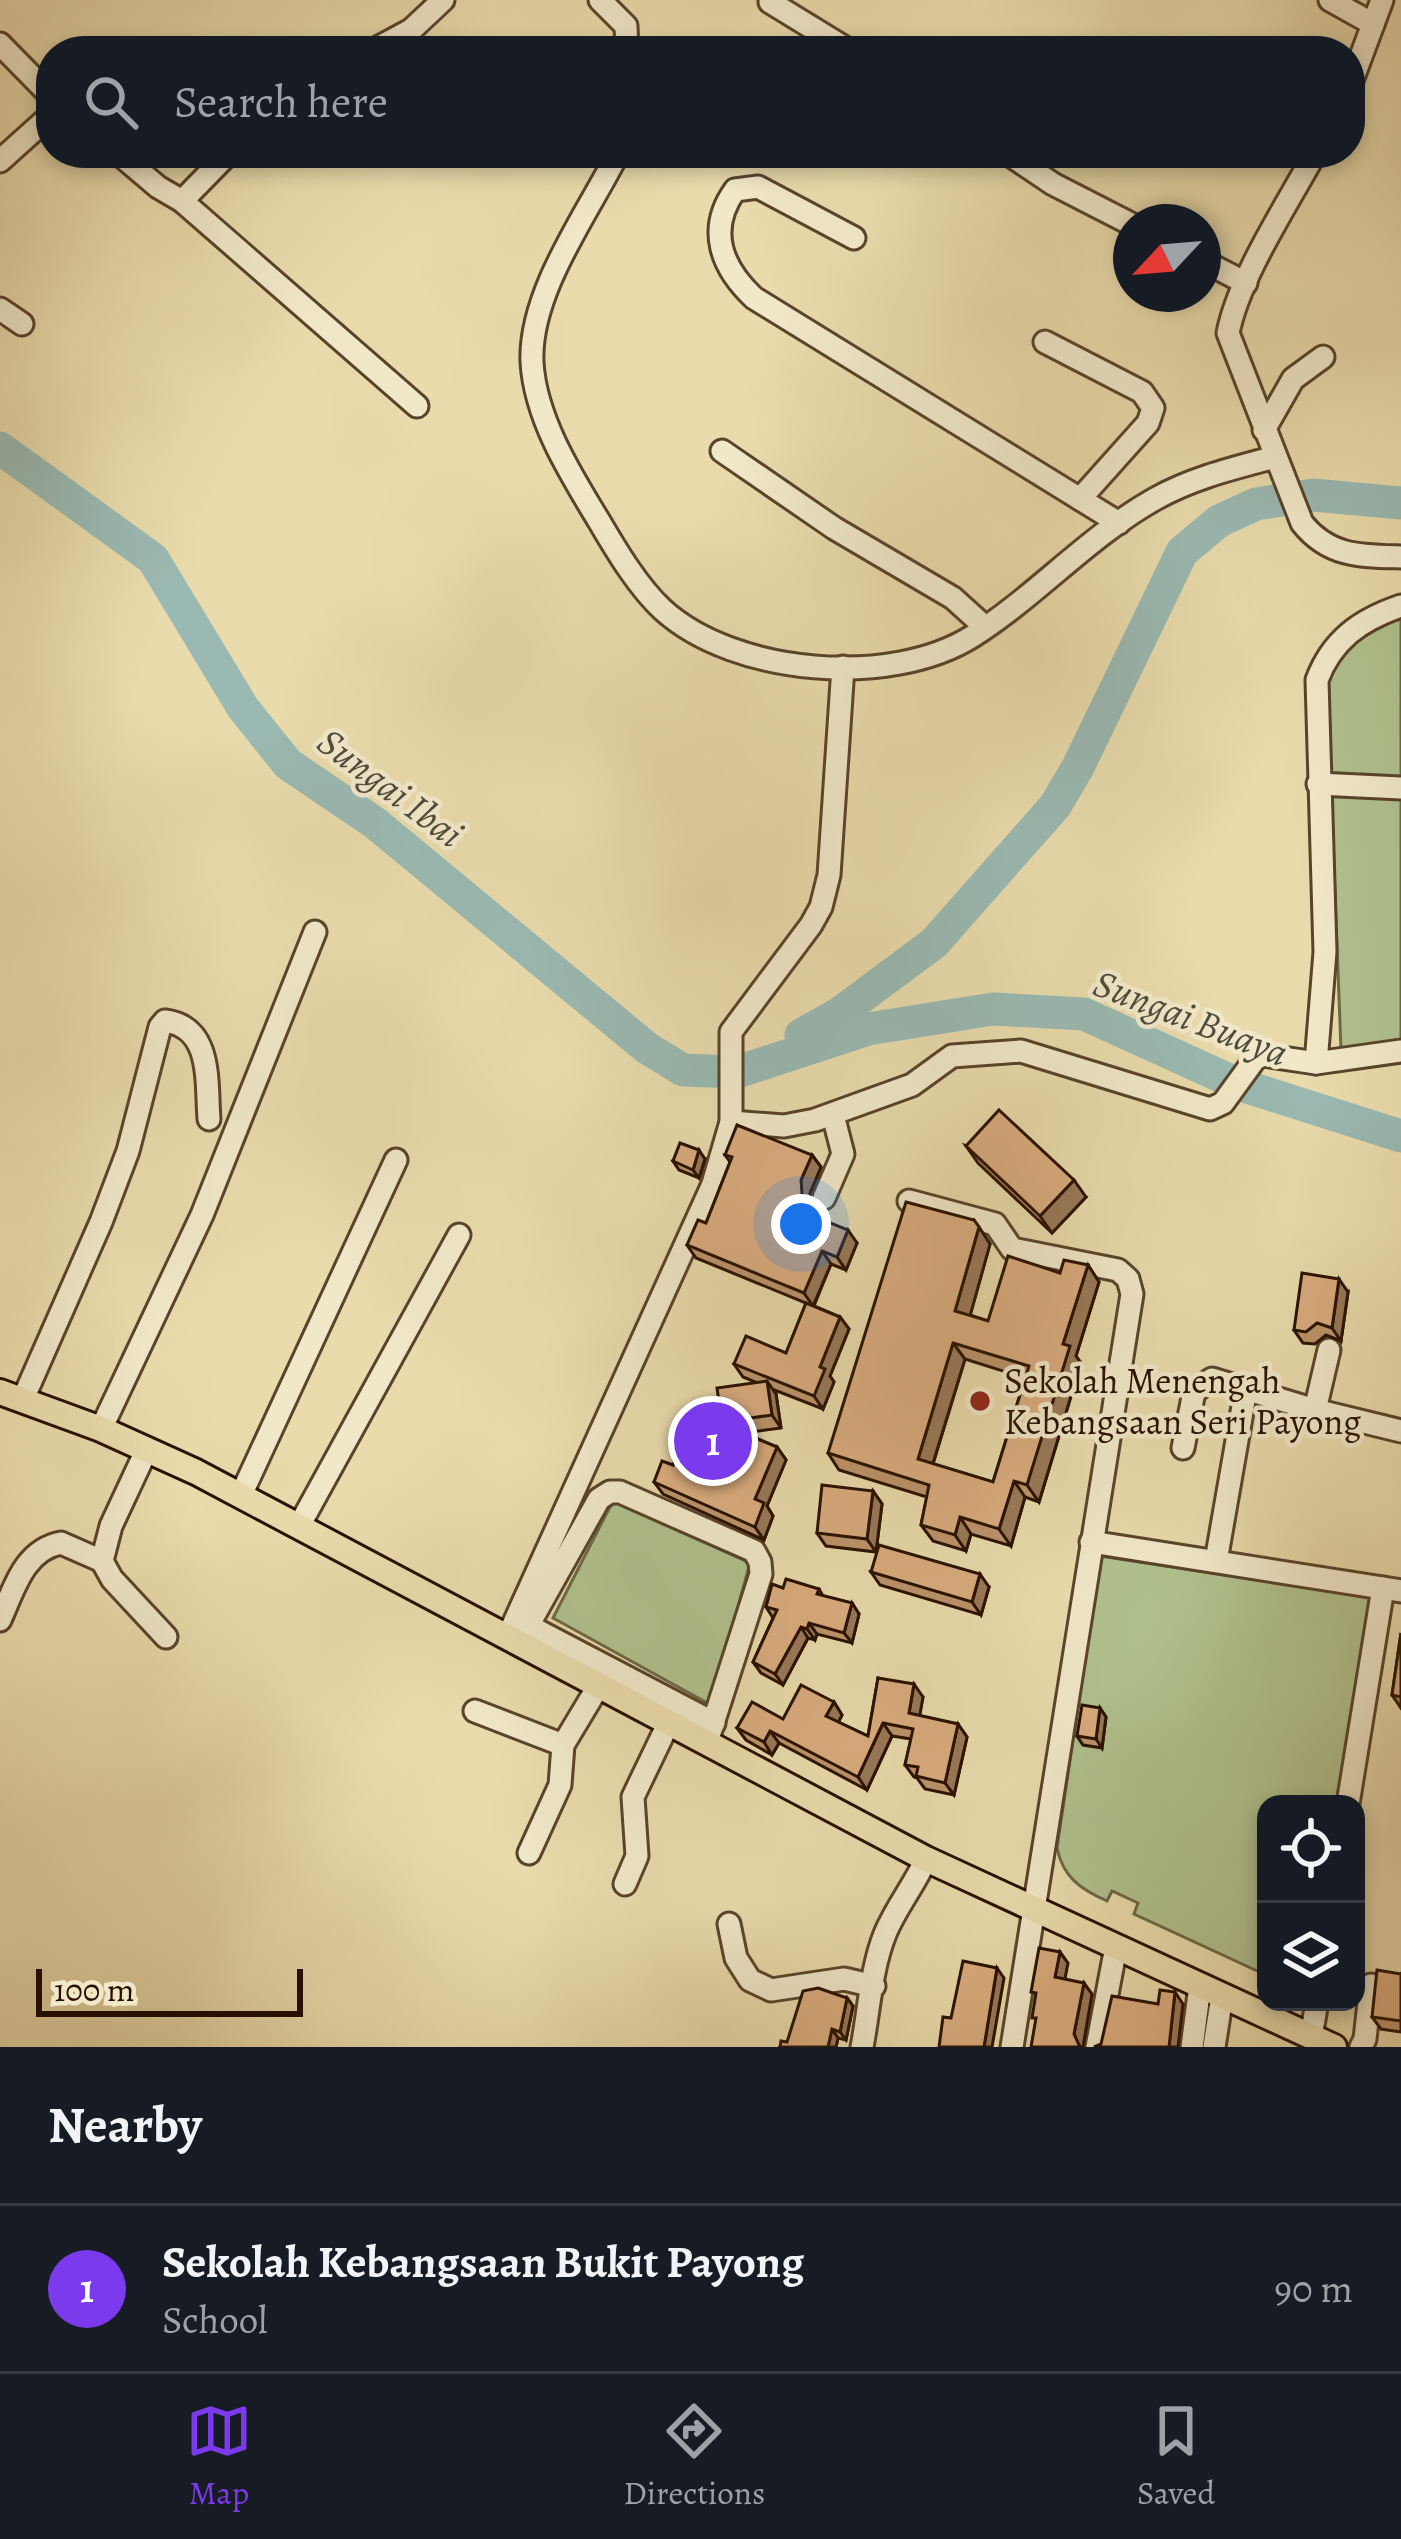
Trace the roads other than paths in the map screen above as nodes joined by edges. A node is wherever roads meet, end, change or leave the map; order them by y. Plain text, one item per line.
1 (443, 0) edge
2 (601, 0) edge
3 (1330, 0) edge
4 (1382, 0) edge
5 (770, 2) edge
6 (1372, 24) junction
7 (400, 36) edge
8 (626, 36) edge
9 (826, 36) edge
10 (0, 44) edge
11 (1365, 44) edge
12 (36, 80) edge
13 (36, 128) edge
14 (0, 160) edge
15 (136, 168) edge
16 (214, 168) edge
17 (610, 168) edge
18 (1029, 168) edge
19 (1307, 168) edge
20 (182, 200) junction
21 (1113, 215) edge
22 (854, 238) dead end
23 (1221, 270) edge
24 (1246, 283) junction
25 (0, 309) edge
26 (22, 324) dead end
27 (1045, 342) dead end
28 (1323, 357) dead end
29 (417, 406) dead end
30 (1264, 430) junction
31 (722, 451) dead end
32 (1278, 463) junction
33 (1080, 499) junction
34 (1119, 523) junction
35 (1401, 557) edge
36 (1401, 606) edge
37 (985, 627) junction
38 (843, 667) junction
39 (1318, 784) junction
40 (1401, 788) edge
41 (315, 932) dead end
42 (1401, 1051) edge
43 (1316, 1064) junction
44 (730, 1113) junction
45 (833, 1115) junction
46 (209, 1119) dead end
47 (396, 1160) dead end
48 (824, 1198) dead end
49 (909, 1202) edge
50 (459, 1235) dead end
51 (1329, 1350) dead end
52 (1246, 1390) junction
53 (12, 1396) edge
54 (1315, 1410) junction
55 (101, 1429) junction
56 (1401, 1431) edge
57 (1183, 1448) dead end
58 (146, 1450) junction
59 (241, 1496) junction
60 (299, 1526) junction
61 (1090, 1542) junction
62 (102, 1561) junction
63 (1216, 1562) junction
64 (1392, 1589) edge
65 (0, 1620) edge
66 (518, 1635) junction
67 (166, 1637) dead end
68 (599, 1684) junction
69 (476, 1711) dead end
70 (669, 1722) junction
71 (711, 1732) junction
72 (563, 1745) junction
73 (1350, 1795) edge
74 (529, 1853) dead end
75 (926, 1859) junction
76 (625, 1884) dead end
77 (1035, 1910) junction
78 (729, 1924) dead end
79 (1116, 1947) junction
80 (1371, 1985) edge
81 (874, 1986) junction
82 (1211, 1991) junction
83 (1318, 2011) edge
84 (1323, 2042) edge
85 (862, 2047) edge
86 (1012, 2047) edge
87 (1097, 2047) edge
88 (1192, 2047) edge
89 (1214, 2047) edge
90 (1361, 2047) edge

1 - 7 street
2 - 8 street
3 - 6 street
4 - 6 street
5 - 9 street
6 - 11 street
10 - 12 street
13 - 14 street
15 - 20 street
16 - 20 street
17 - 38 street
18 - 21 street
19 - 24 street
20 - 29 street
22 - 33 street
23 - 24 street
24 - 30 street
25 - 26 street
27 - 33 street
28 - 30 street
30 - 32 street
31 - 37 street
32 - 34 street
32 - 35 street
33 - 34 street
34 - 37 street
36 - 39 street
37 - 38 street
38 - 44 street
39 - 40 street
39 - 43 street
41 - 55 street
42 - 43 street
43 - 45 street
44 - 45 street
44 - 66 street
45 - 48 street
46 - 53 street
47 - 59 street
49 - 61 street
50 - 60 street
51 - 54 street
52 - 54 street
52 - 57 street
52 - 63 street
53 - 55 main road
54 - 56 street
55 - 58 main road
58 - 59 main road
58 - 62 street
59 - 60 main road
60 - 66 main road
61 - 63 street
61 - 77 street
62 - 65 street
62 - 67 street
63 - 64 street
64 - 73 street
66 - 68 main road
66 - 71 street
66 - 71 street
68 - 70 main road
68 - 72 street
69 - 72 street
70 - 71 main road
70 - 76 street
71 - 75 main road
72 - 74 street
75 - 77 main road
75 - 81 street
77 - 79 main road
77 - 86 street
78 - 81 street
79 - 82 main road
79 - 87 street
80 - 90 street
81 - 85 street
82 - 84 main road
82 - 88 street
82 - 89 street
83 - 84 street

